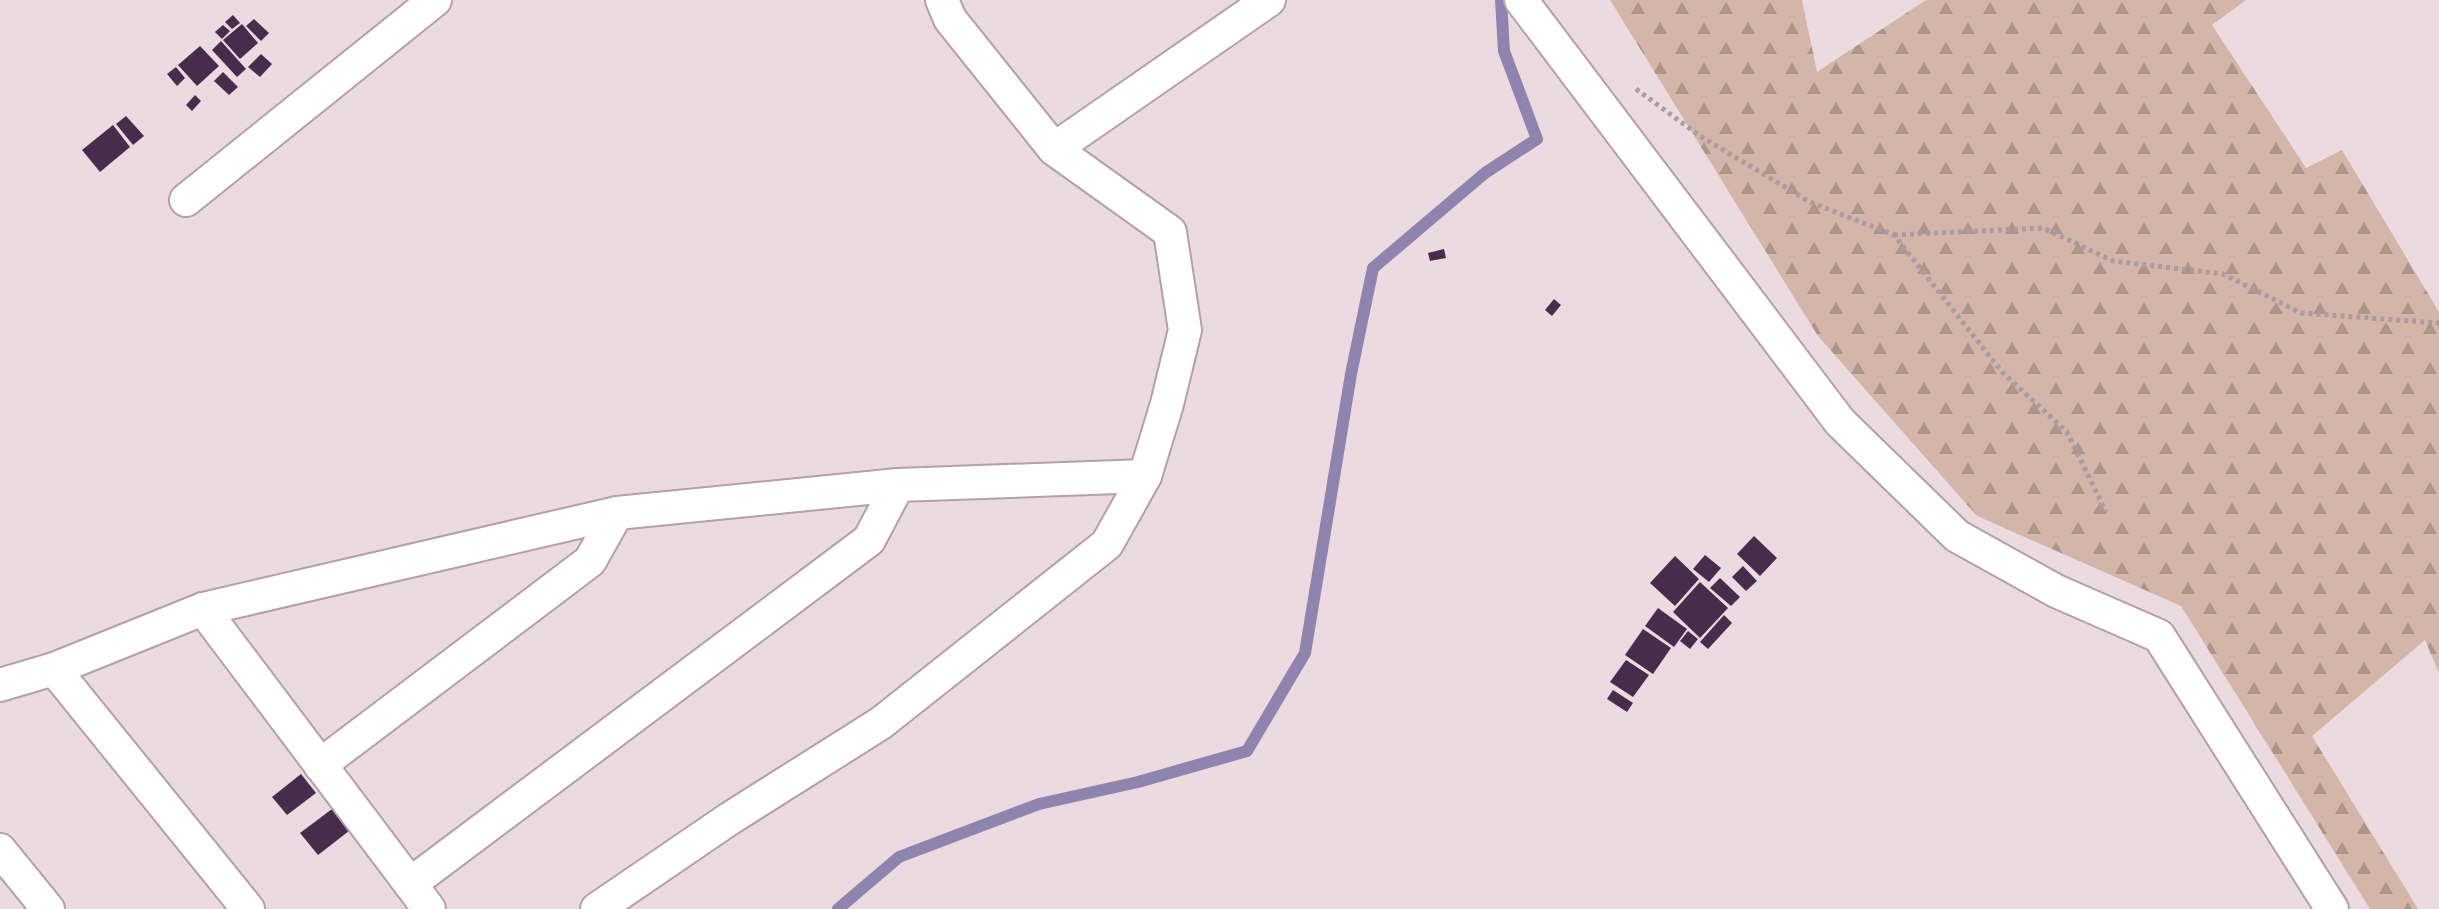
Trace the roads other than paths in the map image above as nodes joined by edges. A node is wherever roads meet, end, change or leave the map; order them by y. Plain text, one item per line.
1 (435, 0) edge
2 (942, 0) edge
3 (1269, 0) edge
4 (1524, 3) edge
5 (1054, 149) junction
6 (186, 200) dead end
7 (1145, 476) junction
8 (898, 485) junction
9 (617, 513) junction
10 (203, 609) junction
11 (54, 669) junction
12 (0, 685) edge
13 (320, 765) junction
14 (0, 850) edge
15 (420, 897) edge
16 (48, 909) edge
17 (248, 909) edge
18 (597, 909) edge
19 (2332, 909) edge

1 - 6 street
2 - 5 street
3 - 5 street
4 - 19 street
5 - 7 street
7 - 8 street
7 - 18 street
8 - 9 street
8 - 15 street
9 - 10 street
9 - 13 street
10 - 11 street
10 - 13 street
11 - 12 street
11 - 17 street
13 - 15 street
14 - 16 street

